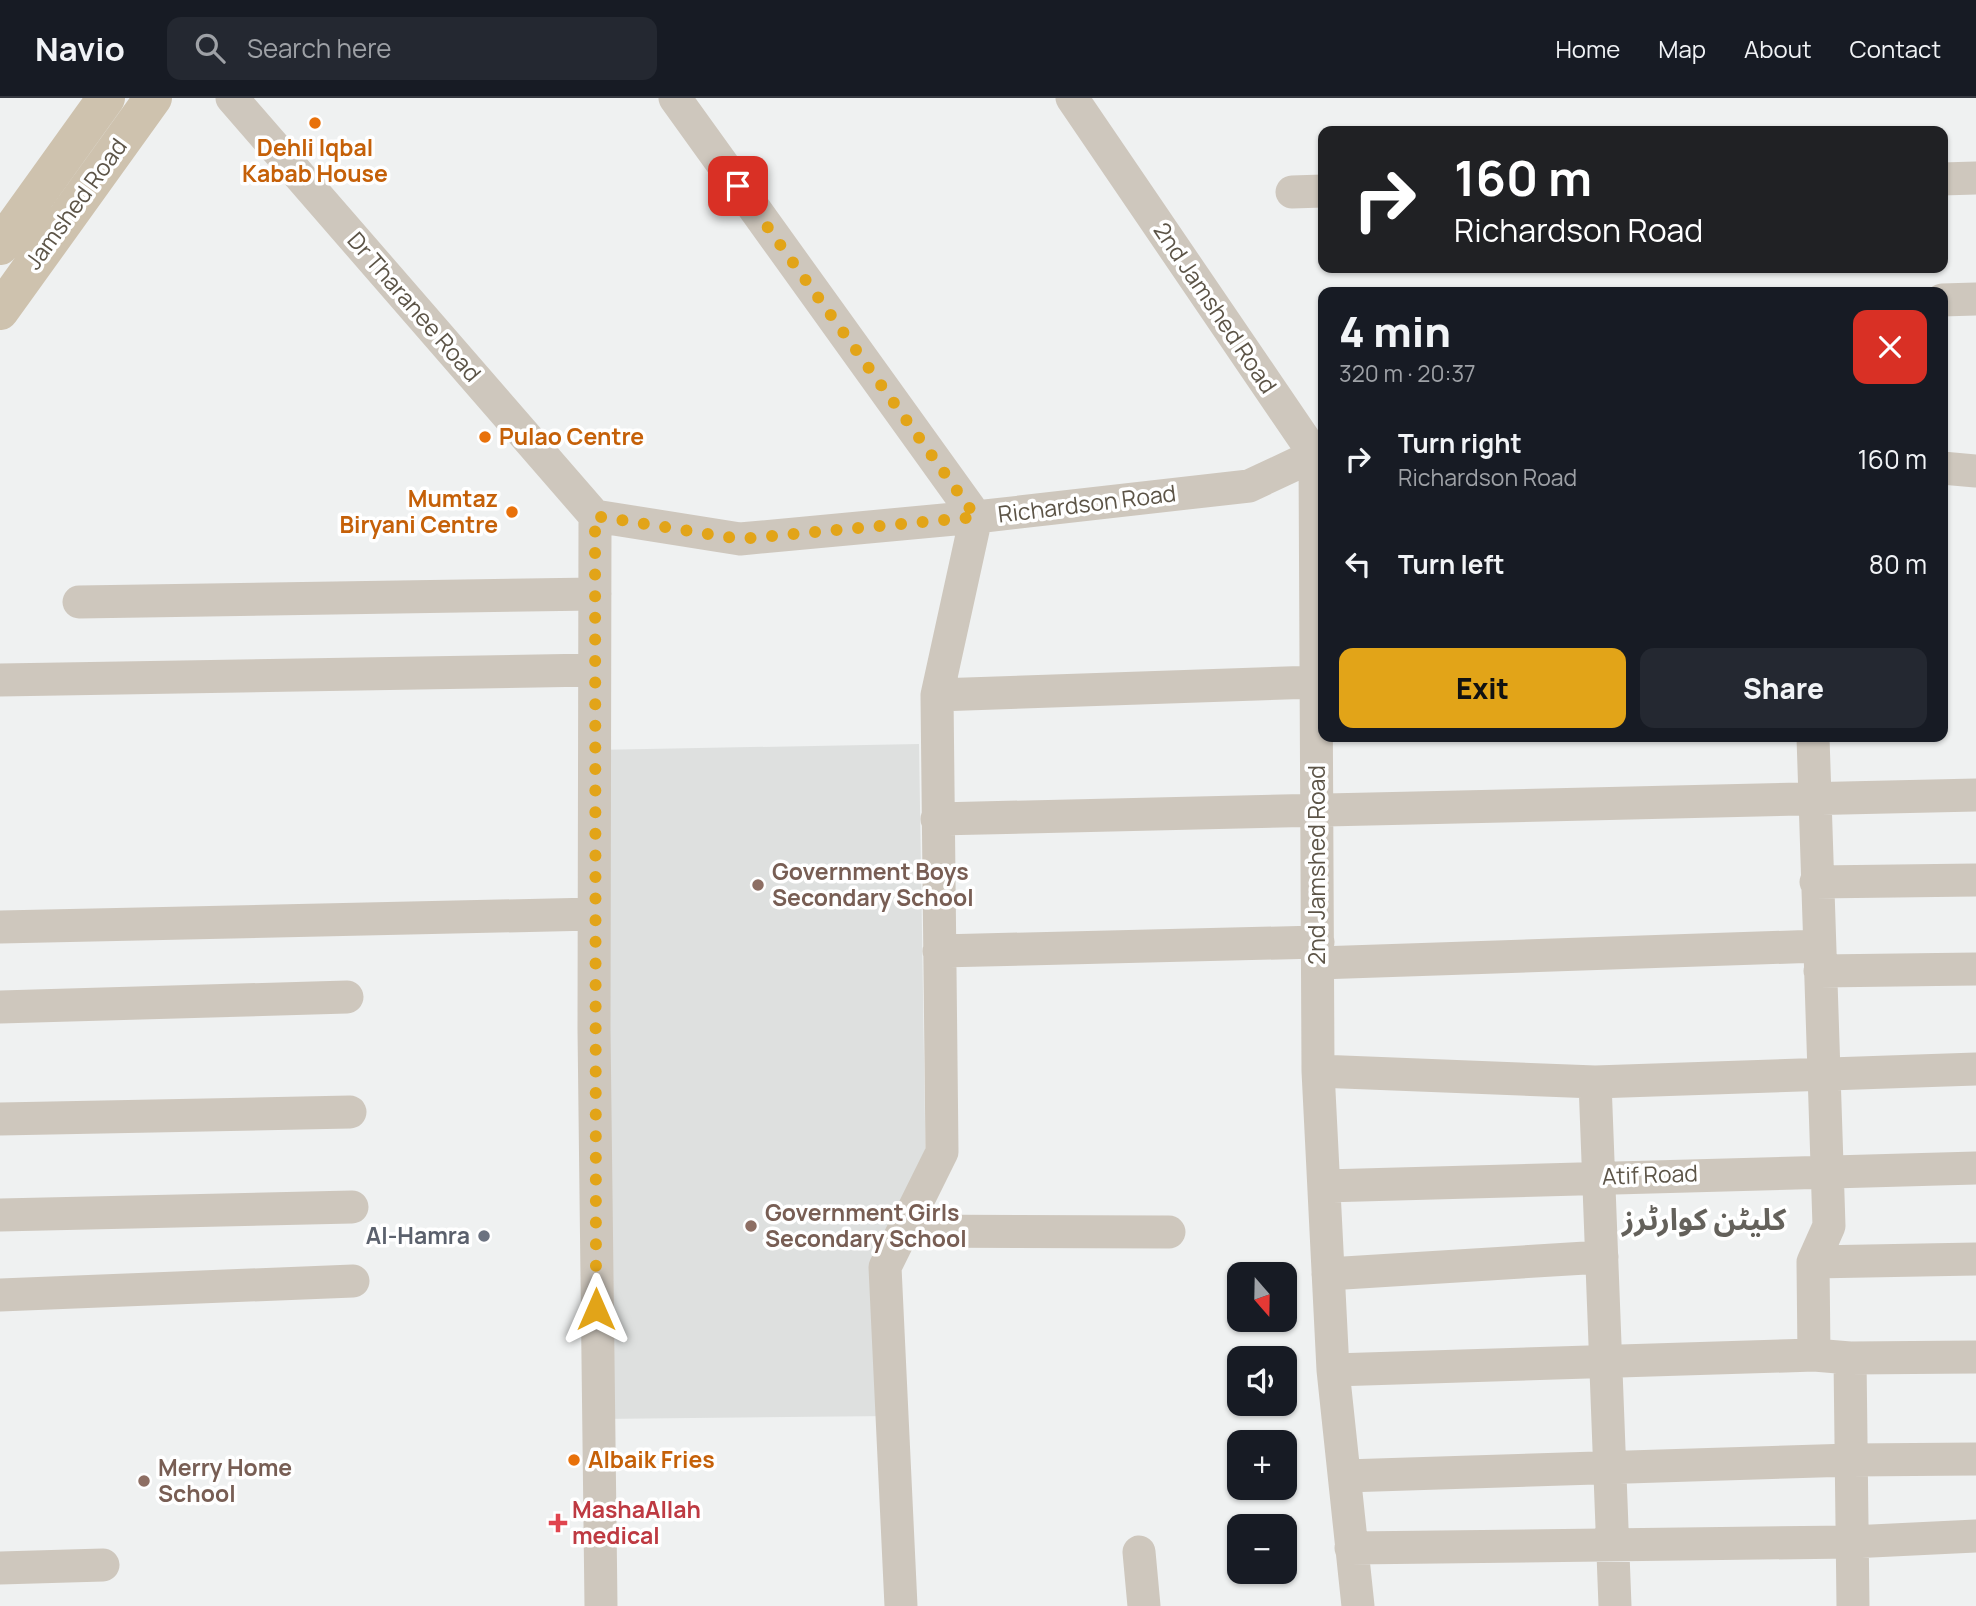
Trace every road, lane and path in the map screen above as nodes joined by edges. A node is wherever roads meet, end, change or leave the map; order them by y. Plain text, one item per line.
1 (106, 98) edge
2 (153, 98) edge
3 (232, 98) edge
4 (675, 98) edge
5 (1072, 98) edge
6 (1976, 178) edge
7 (1948, 179) edge
8 (0, 246) edge
9 (1976, 299) edge
10 (1948, 300) edge
11 (0, 311) edge
12 (1318, 454) edge
13 (1318, 455) edge
14 (1948, 469) edge
15 (1976, 471) edge
16 (595, 516) junction
17 (976, 517) junction
18 (1318, 531) edge
19 (595, 594) junction
20 (79, 602) dead end
21 (594, 670) junction
22 (0, 680) edge
23 (1316, 682) junction
24 (937, 695) junction
25 (1813, 742) edge
26 (1976, 795) edge
27 (1814, 801) junction
28 (1317, 811) junction
29 (937, 819) junction
30 (1976, 880) edge
31 (1816, 881) junction
32 (594, 914) junction
33 (0, 928) edge
34 (939, 951) junction
35 (1318, 952) junction
36 (1819, 959) junction
37 (1976, 969) edge
38 (347, 997) dead end
39 (0, 1007) edge
40 (1976, 1069) edge
41 (1318, 1071) junction
42 (1823, 1076) junction
43 (1595, 1082) junction
44 (350, 1112) dead end
45 (0, 1119) edge
46 (1976, 1168) edge
47 (1827, 1170) junction
48 (1598, 1177) junction
49 (1324, 1186) junction
50 (352, 1207) dead end
51 (0, 1215) edge
52 (903, 1231) junction
53 (1169, 1231) dead end
54 (1602, 1257) junction
55 (1976, 1259) edge
56 (1813, 1262) junction
57 (1328, 1274) junction
58 (353, 1281) dead end
59 (0, 1296) edge
60 (1814, 1355) junction
61 (1976, 1357) edge
62 (1850, 1358) junction
63 (1605, 1361) junction
64 (1333, 1370) junction
65 (1976, 1459) edge
66 (1851, 1460) junction
67 (1611, 1467) junction
68 (1345, 1476) junction
69 (1976, 1536) edge
70 (1851, 1542) junction
71 (1613, 1545) junction
72 (1351, 1548) junction
73 (1139, 1552) dead end
74 (103, 1566) dead end
75 (0, 1568) edge
76 (601, 1606) edge
77 (901, 1606) edge
78 (1144, 1606) edge
79 (1357, 1606) edge
80 (1615, 1606) edge
81 (1853, 1606) edge

1 - 8 main road, Jamshed Road
2 - 11 main road, Jamshed Road
3 - 16 street, Dr Tharanee Road
4 - 17 street
5 - 12 street, 2nd Jamshed Road
6 - 7 street
9 - 10 street
13 - 17 street, Richardson Road
14 - 15 street
16 - 17 street, Richardson Road
16 - 19 street
17 - 24 street
18 - 23 street, 2nd Jamshed Road
19 - 20 street
19 - 21 street
21 - 22 street
21 - 32 street
23 - 24 street
23 - 28 street, 2nd Jamshed Road
24 - 29 street
25 - 27 street
26 - 27 street
27 - 28 street
27 - 31 street
28 - 29 street
28 - 35 street, 2nd Jamshed Road
29 - 34 street
30 - 31 street
31 - 36 street
32 - 33 street
32 - 76 street
34 - 35 street
34 - 52 street
35 - 36 street
35 - 41 street, 2nd Jamshed Road
36 - 37 street
36 - 42 street
38 - 39 street
40 - 42 street
41 - 43 street
41 - 49 street, 2nd Jamshed Road
42 - 43 street
42 - 47 street
43 - 48 street
44 - 45 street
46 - 47 street, Atif Road
47 - 48 street, Atif Road
47 - 56 street
48 - 49 street, Atif Road
48 - 54 street
49 - 57 street, 2nd Jamshed Road
50 - 51 street
52 - 53 street
52 - 77 street
54 - 57 street
54 - 63 street
55 - 56 street
56 - 60 street
57 - 64 street, 2nd Jamshed Road
58 - 59 street
60 - 62 street
60 - 63 street
61 - 62 street
62 - 66 street
63 - 64 street
63 - 67 street
64 - 68 street, 2nd Jamshed Road
65 - 66 street
66 - 67 street
66 - 70 street
67 - 68 street
67 - 71 street
68 - 72 street, 2nd Jamshed Road
69 - 70 street
70 - 71 street
70 - 81 street
71 - 72 street
71 - 80 street
72 - 79 street, 2nd Jamshed Road
73 - 78 street
74 - 75 street

